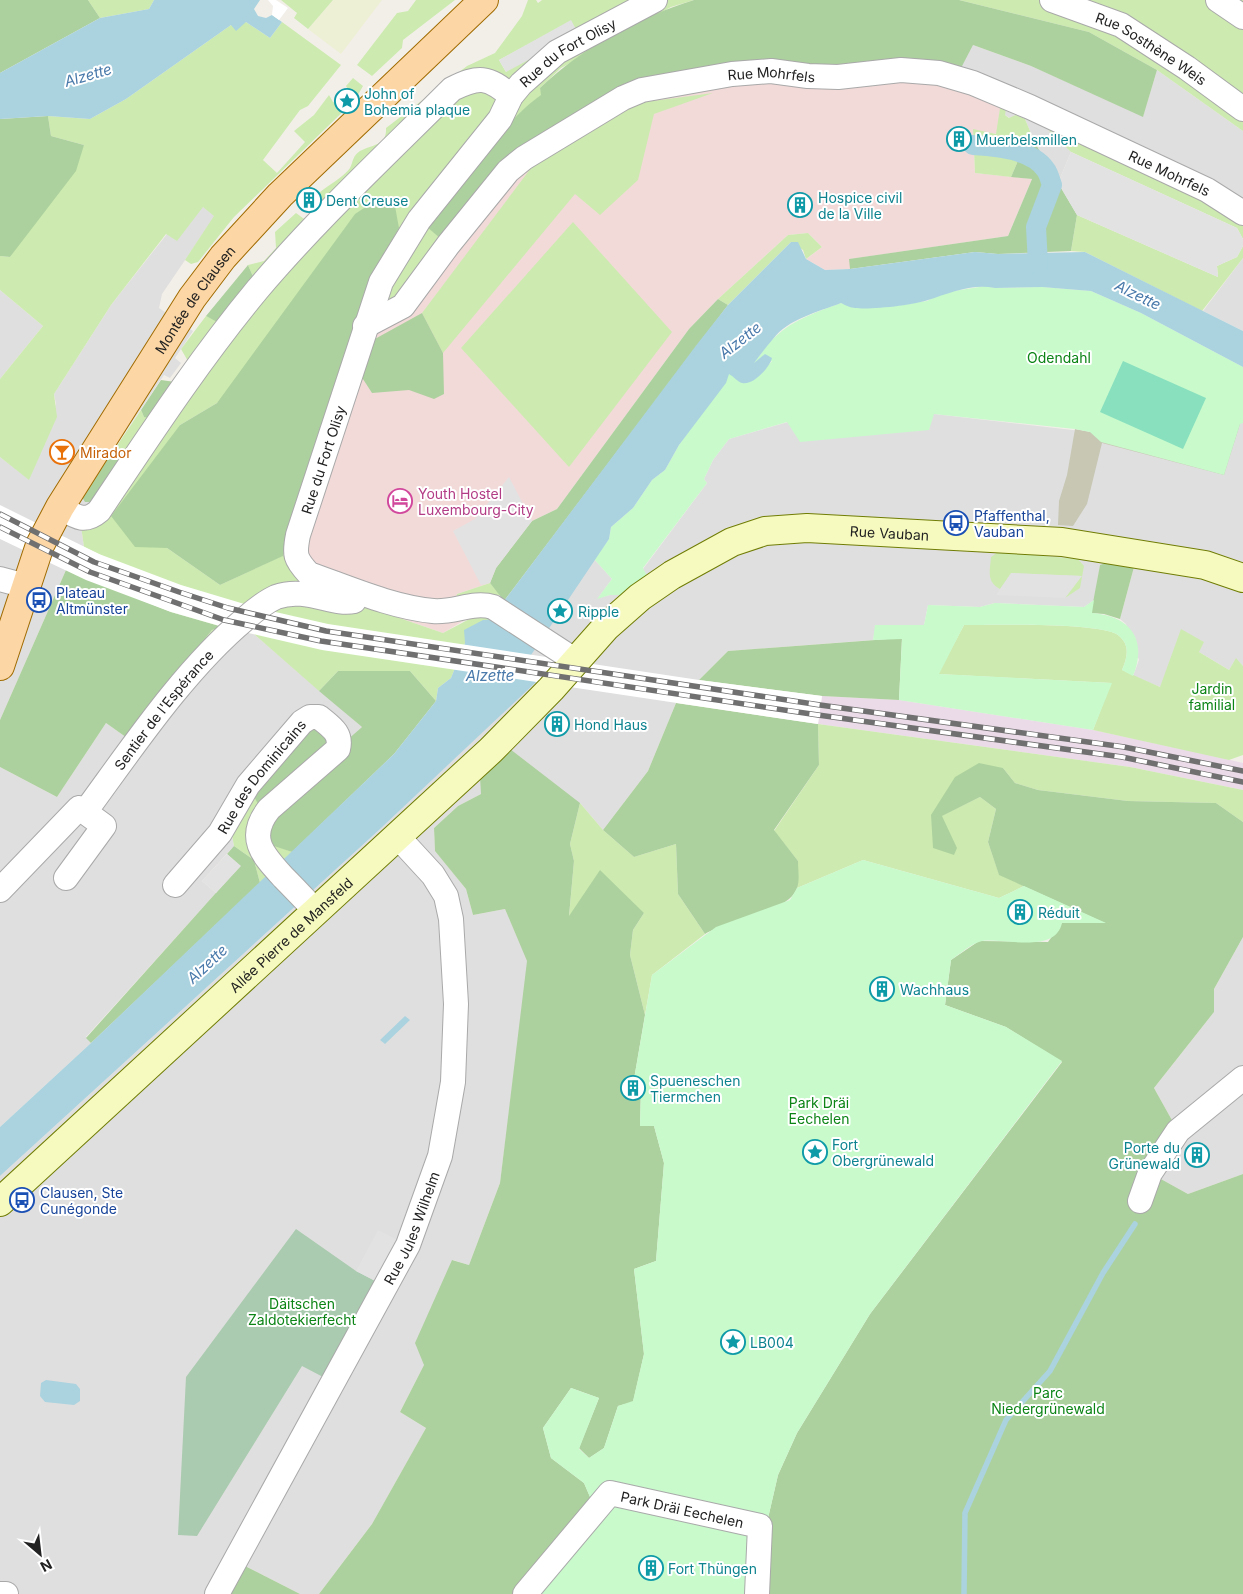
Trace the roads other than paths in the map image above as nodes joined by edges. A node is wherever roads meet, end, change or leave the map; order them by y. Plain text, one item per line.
1 (484, 0) edge
2 (655, 0) edge
3 (1052, 0) edge
4 (1218, 0) edge
5 (1243, 17) edge
6 (511, 96) junction
7 (1243, 109) edge
8 (1243, 213) edge
9 (365, 326) junction
10 (60, 507) junction
11 (1243, 578) edge
12 (0, 579) edge
13 (26, 586) junction
14 (357, 590) junction
15 (576, 661) junction
16 (0, 666) edge
17 (85, 812) junction
18 (398, 837) junction
19 (66, 878) dead end
20 (176, 885) dead end
21 (0, 890) edge
22 (312, 906) junction
23 (1243, 1078) edge
24 (1140, 1201) dead end
25 (0, 1202) edge
26 (0, 1594) edge
27 (6, 1594) edge
28 (217, 1594) edge
29 (525, 1594) edge
30 (757, 1594) edge

1 - 10 main road, Montée de Clausen
2 - 6 street, Rue du Fort Olisy
3 - 7 street, Rue Sosthène Weis
4 - 5 street
6 - 9 street, Rue du Fort Olisy
6 - 10 street, Rue du Fort Olisy
8 - 9 street, Rue Mohrfels
9 - 14 street, Rue du Fort Olisy
10 - 13 main road, Montée de Clausen
11 - 15 main road, Rue Vauban
12 - 13 street
13 - 16 main road, Montée de Clausen
14 - 15 street, Rue du Fort Olisy
14 - 17 street, Sentier de l'Espérance
15 - 18 main road, Allée Pierre de Mansfeld
17 - 19 street
17 - 21 street, Sentier de l'Espérance
18 - 22 main road, Allée Pierre de Mansfeld
18 - 28 street, Rue Jules Wilhelm
20 - 22 street, Rue des Dominicains
22 - 25 main road, Allée Pierre de Mansfeld
23 - 24 street
26 - 27 street
29 - 30 street, Park Dräi Eechelen

